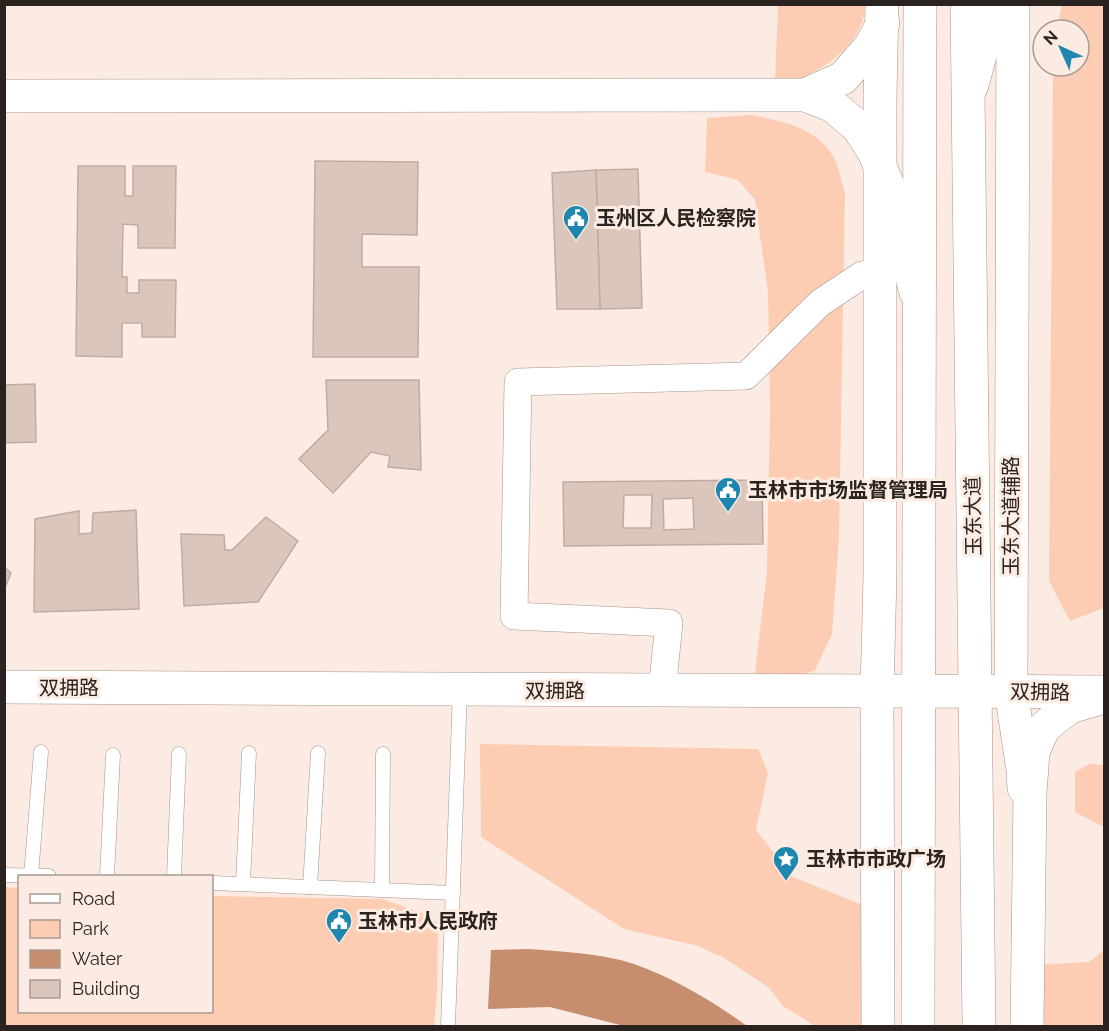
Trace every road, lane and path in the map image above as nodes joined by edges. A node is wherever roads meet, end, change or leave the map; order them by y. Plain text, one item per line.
1 (920, 4) edge
2 (967, 4) edge
3 (994, 4) edge
4 (1013, 4) edge
5 (886, 12) edge
6 (805, 94) junction
7 (4, 96) edge
8 (968, 98) junction
9 (879, 166) junction
10 (920, 211) junction
11 (892, 263) junction
12 (920, 307) junction
13 (4, 687) edge
14 (460, 690) junction
15 (662, 691) junction
16 (1011, 691) junction
17 (877, 692) junction
18 (920, 692) junction
19 (974, 692) junction
20 (1104, 692) edge
21 (1104, 697) edge
22 (41, 752) dead end
23 (249, 753) dead end
24 (318, 753) dead end
25 (113, 754) dead end
26 (179, 754) dead end
27 (383, 754) dead end
28 (31, 875) edge
29 (108, 875) edge
30 (174, 875) edge
31 (213, 883) edge
32 (243, 884) junction
33 (310, 887) junction
34 (382, 890) junction
35 (453, 893) junction
36 (448, 1026) edge
37 (878, 1026) edge
38 (918, 1026) edge
39 (979, 1026) edge
40 (1027, 1026) edge

1 - 10 street
2 - 8 street, 玉东大道
3 - 8 street
4 - 16 street, 玉东大道辅路
5 - 6 street
5 - 9 street
6 - 7 street
6 - 9 street
8 - 19 street, 玉东大道
9 - 11 street
10 - 11 street
10 - 12 street
11 - 12 street
11 - 15 street
11 - 17 street
12 - 18 street
13 - 14 street, 双拥路
14 - 15 street, 双拥路
14 - 35 lane
15 - 17 street, 双拥路
16 - 19 street, 双拥路
16 - 20 street, 双拥路
16 - 40 street, 玉东大道辅路
17 - 18 street, 双拥路
17 - 37 street
18 - 19 street, 双拥路
18 - 38 street
19 - 39 street, 玉东大道
21 - 40 street
22 - 28 lane
23 - 32 lane
24 - 33 lane
25 - 29 lane
26 - 30 lane
27 - 34 lane
31 - 32 lane
32 - 33 lane
33 - 34 lane
34 - 35 lane
35 - 36 lane

